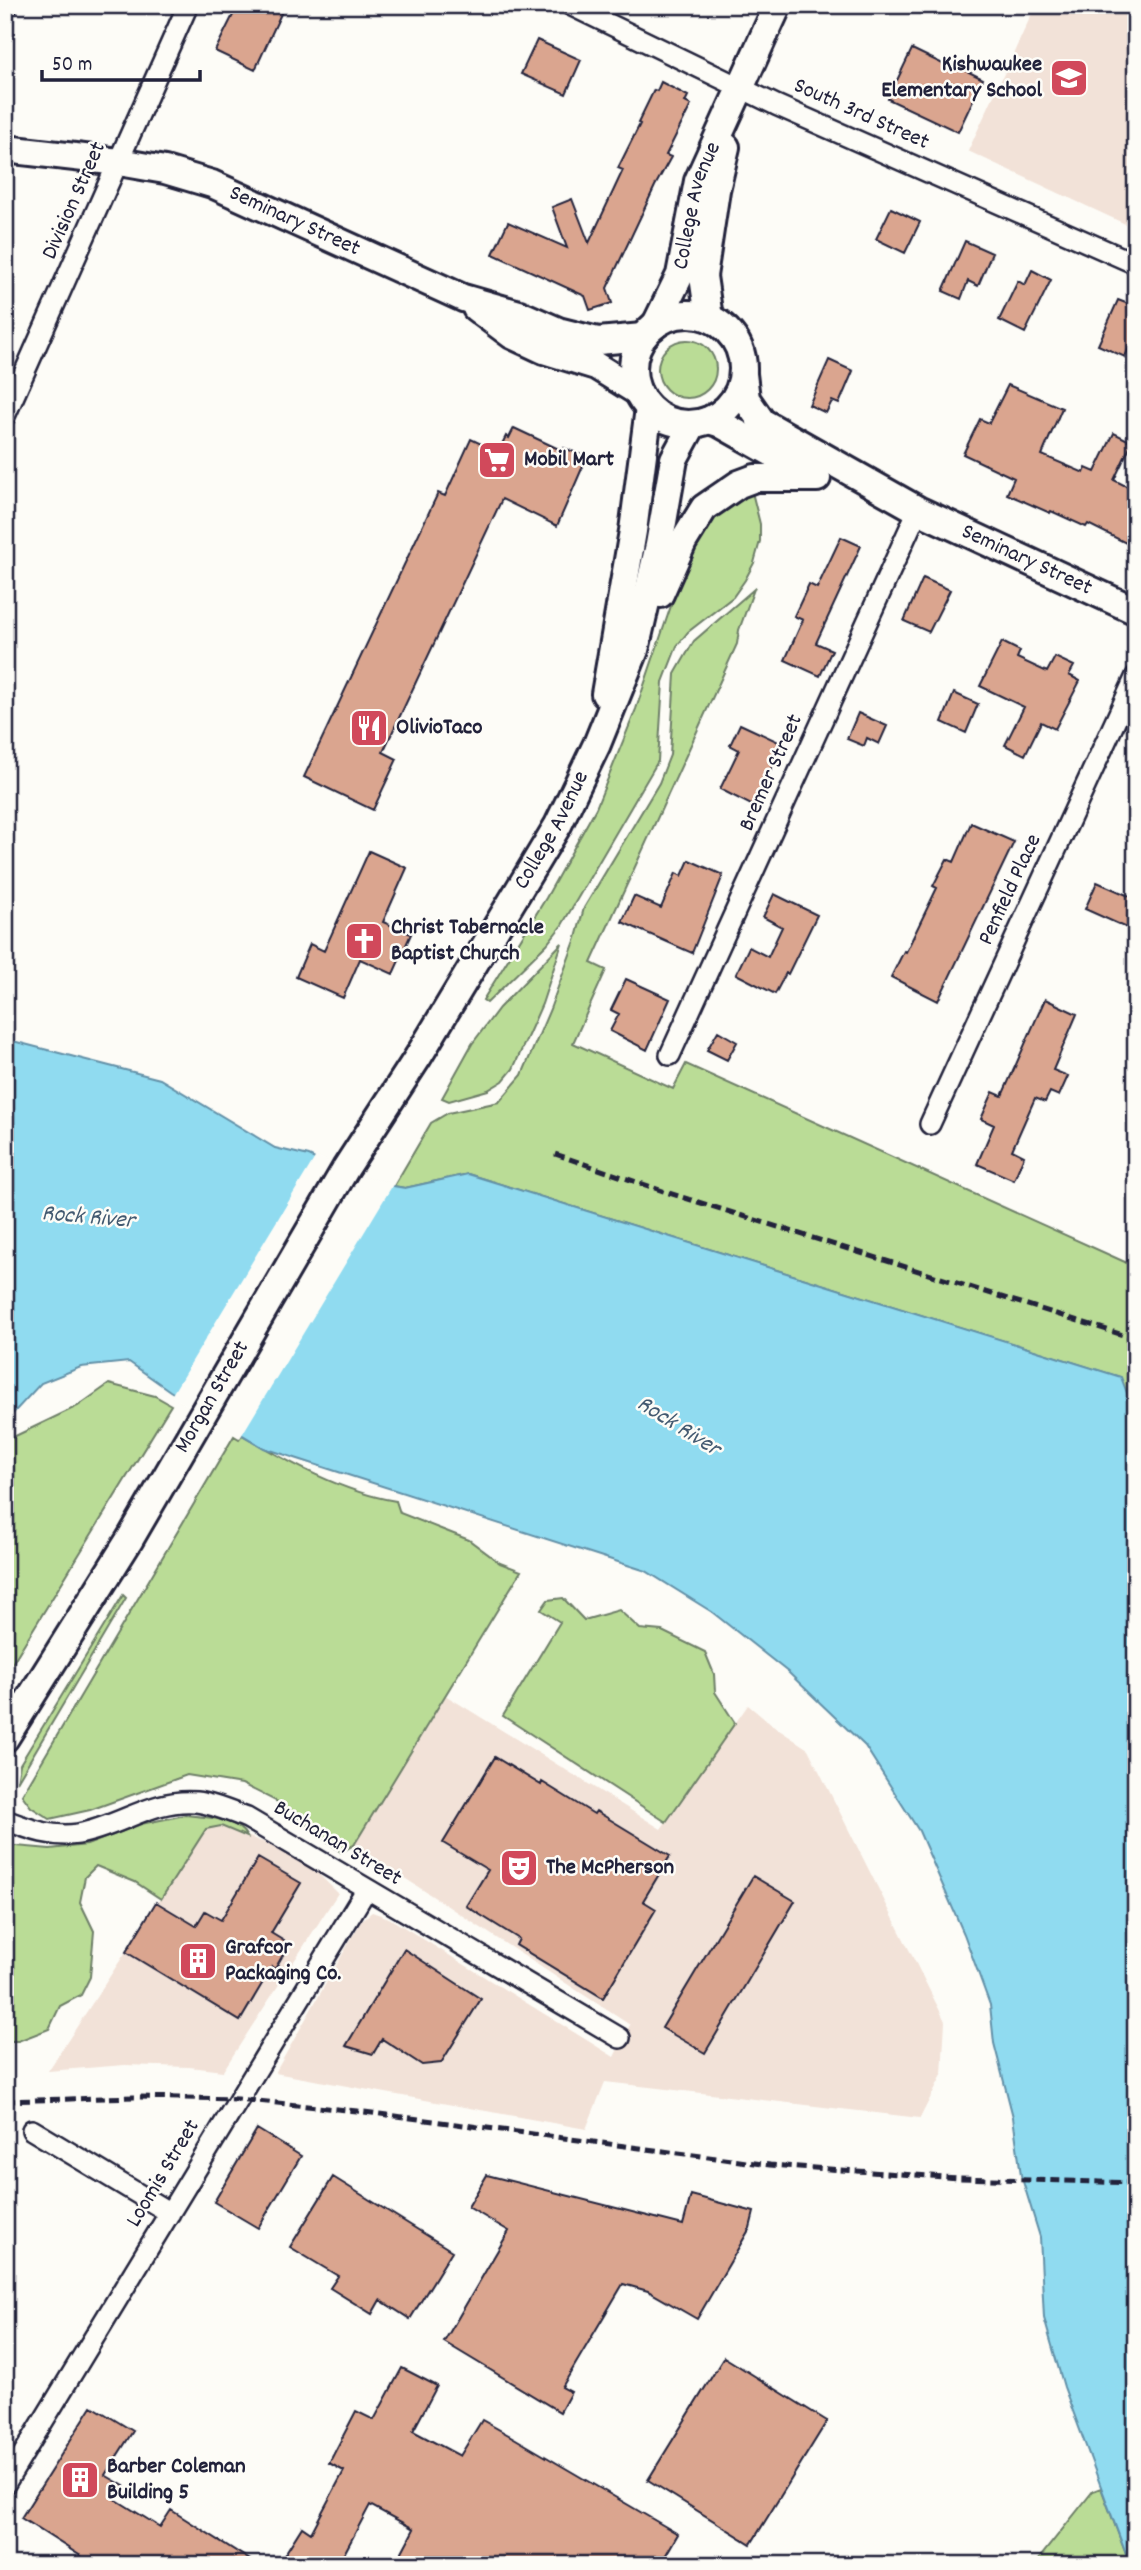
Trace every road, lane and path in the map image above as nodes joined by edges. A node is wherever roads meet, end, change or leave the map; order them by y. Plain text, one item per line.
1 (188, 5) edge
2 (570, 5) edge
3 (778, 5) edge
4 (740, 88) junction
5 (5, 149) edge
6 (119, 162) junction
7 (1136, 264) edge
8 (463, 298) junction
9 (709, 318) junction
10 (649, 331) junction
11 (743, 374) junction
12 (643, 400) junction
13 (5, 416) edge
14 (701, 422) junction
15 (817, 478) junction
16 (918, 510) junction
17 (1136, 611) edge
18 (635, 650) junction
19 (1136, 676) edge
20 (597, 744) junction
21 (670, 1055) dead end
22 (418, 1057) joint
23 (930, 1124) dead end
24 (5, 1738) edge
25 (5, 1820) edge
26 (366, 1889) junction
27 (620, 2038) dead end
28 (33, 2130) dead end
29 (170, 2213) junction
30 (5, 2484) edge

1 - 6 street, Division Street
2 - 4 street, South 3rd Street
3 - 4 main road, College Avenue
4 - 7 street, South 3rd Street
4 - 9 main road, College Avenue
4 - 10 main road, College Avenue
5 - 6 main road, Seminary Street
6 - 8 main road, Seminary Street
6 - 13 street, Division Street
8 - 10 main road, Seminary Street
8 - 12 main road, Seminary Street
9 - 10 main road
9 - 11 main road
10 - 12 main road, College Avenue
11 - 14 main road, College Avenue
11 - 16 main road, Seminary Street
12 - 14 main road
12 - 20 main road, College Avenue
14 - 15 main road, Seminary Street
14 - 18 main road, College Avenue
15 - 16 main road, Seminary Street
15 - 18 main road
16 - 17 main road, Seminary Street
16 - 21 street, Bremer Street
18 - 20 main road, College Avenue
19 - 23 street, Penfield Place
20 - 22 main road, College Avenue
22 - 24 main road, Morgan Street
25 - 26 street, Buchanan Street
26 - 27 street, Buchanan Street
26 - 29 street, Loomis Street
28 - 29 street
29 - 30 street, Loomis Street

